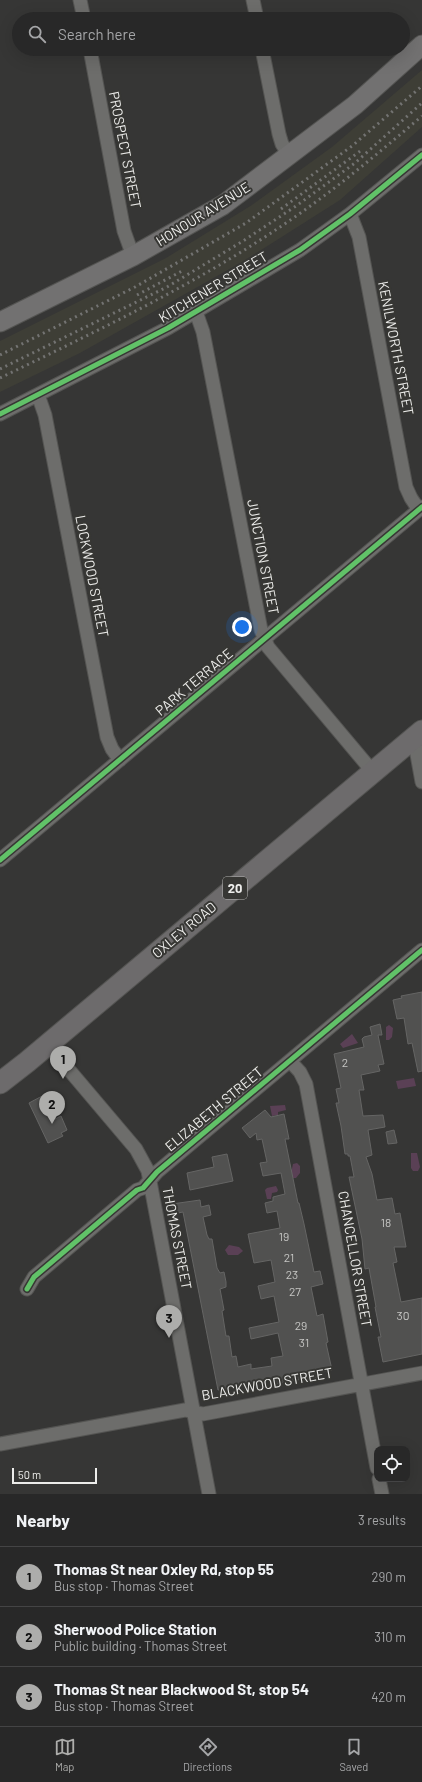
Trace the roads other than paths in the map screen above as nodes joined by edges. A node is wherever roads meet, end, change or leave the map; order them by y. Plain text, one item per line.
1 (80, 0) edge
2 (253, 0) edge
3 (83, 12) edge
4 (256, 12) edge
5 (422, 45) edge
6 (91, 56) edge
7 (263, 56) edge
8 (410, 56) edge
9 (410, 56) edge
10 (289, 155) junction
11 (422, 155) edge
12 (350, 214) junction
13 (133, 256) junction
14 (196, 312) junction
15 (0, 322) edge
16 (38, 395) junction
17 (0, 414) edge
18 (421, 509) edge
19 (265, 639) junction
20 (418, 734) edge
21 (120, 760) junction
22 (373, 772) junction
23 (422, 782) edge
24 (0, 860) edge
25 (422, 950) edge
26 (48, 1045) junction
27 (290, 1061) junction
28 (0, 1080) edge
29 (150, 1180) junction
30 (27, 1289) dead end
31 (422, 1373) edge
32 (361, 1384) junction
33 (194, 1411) junction
34 (0, 1444) edge
35 (374, 1452) edge
36 (380, 1482) edge
37 (209, 1494) edge
38 (382, 1494) edge

1 - 3 street
2 - 4 street
5 - 9 street, HONOUR AVENUE
6 - 13 street, PROSPECT STREET
7 - 10 street
8 - 10 street, HONOUR AVENUE
10 - 13 street, HONOUR AVENUE
11 - 12 street, KITCHENER STREET
12 - 14 street, KITCHENER STREET
12 - 18 street, KENILWORTH STREET
13 - 15 street, HONOUR AVENUE
14 - 16 street, KITCHENER STREET
14 - 19 street, JUNCTION STREET
16 - 17 street, KITCHENER STREET
16 - 21 street, LOCKWOOD STREET
18 - 19 street, PARK TERRACE
19 - 21 street, PARK TERRACE
19 - 22 street, JUNCTION STREET
20 - 22 main road, OXLEY ROAD / 20
20 - 23 street
21 - 24 street, PARK TERRACE
22 - 26 main road, OXLEY ROAD / 20
25 - 27 street, ELIZABETH STREET
26 - 28 main road, OXLEY ROAD / 20
26 - 29 street, THOMAS STREET
27 - 29 street, ELIZABETH STREET
27 - 32 street, CHANCELLOR STREET
29 - 30 street, ELIZABETH STREET
29 - 33 street, THOMAS STREET
31 - 32 street, BLACKWOOD STREET
32 - 33 street, BLACKWOOD STREET
32 - 35 street, CHANCELLOR STREET
33 - 34 street, BLACKWOOD STREET
33 - 37 street, THOMAS STREET
36 - 38 street

